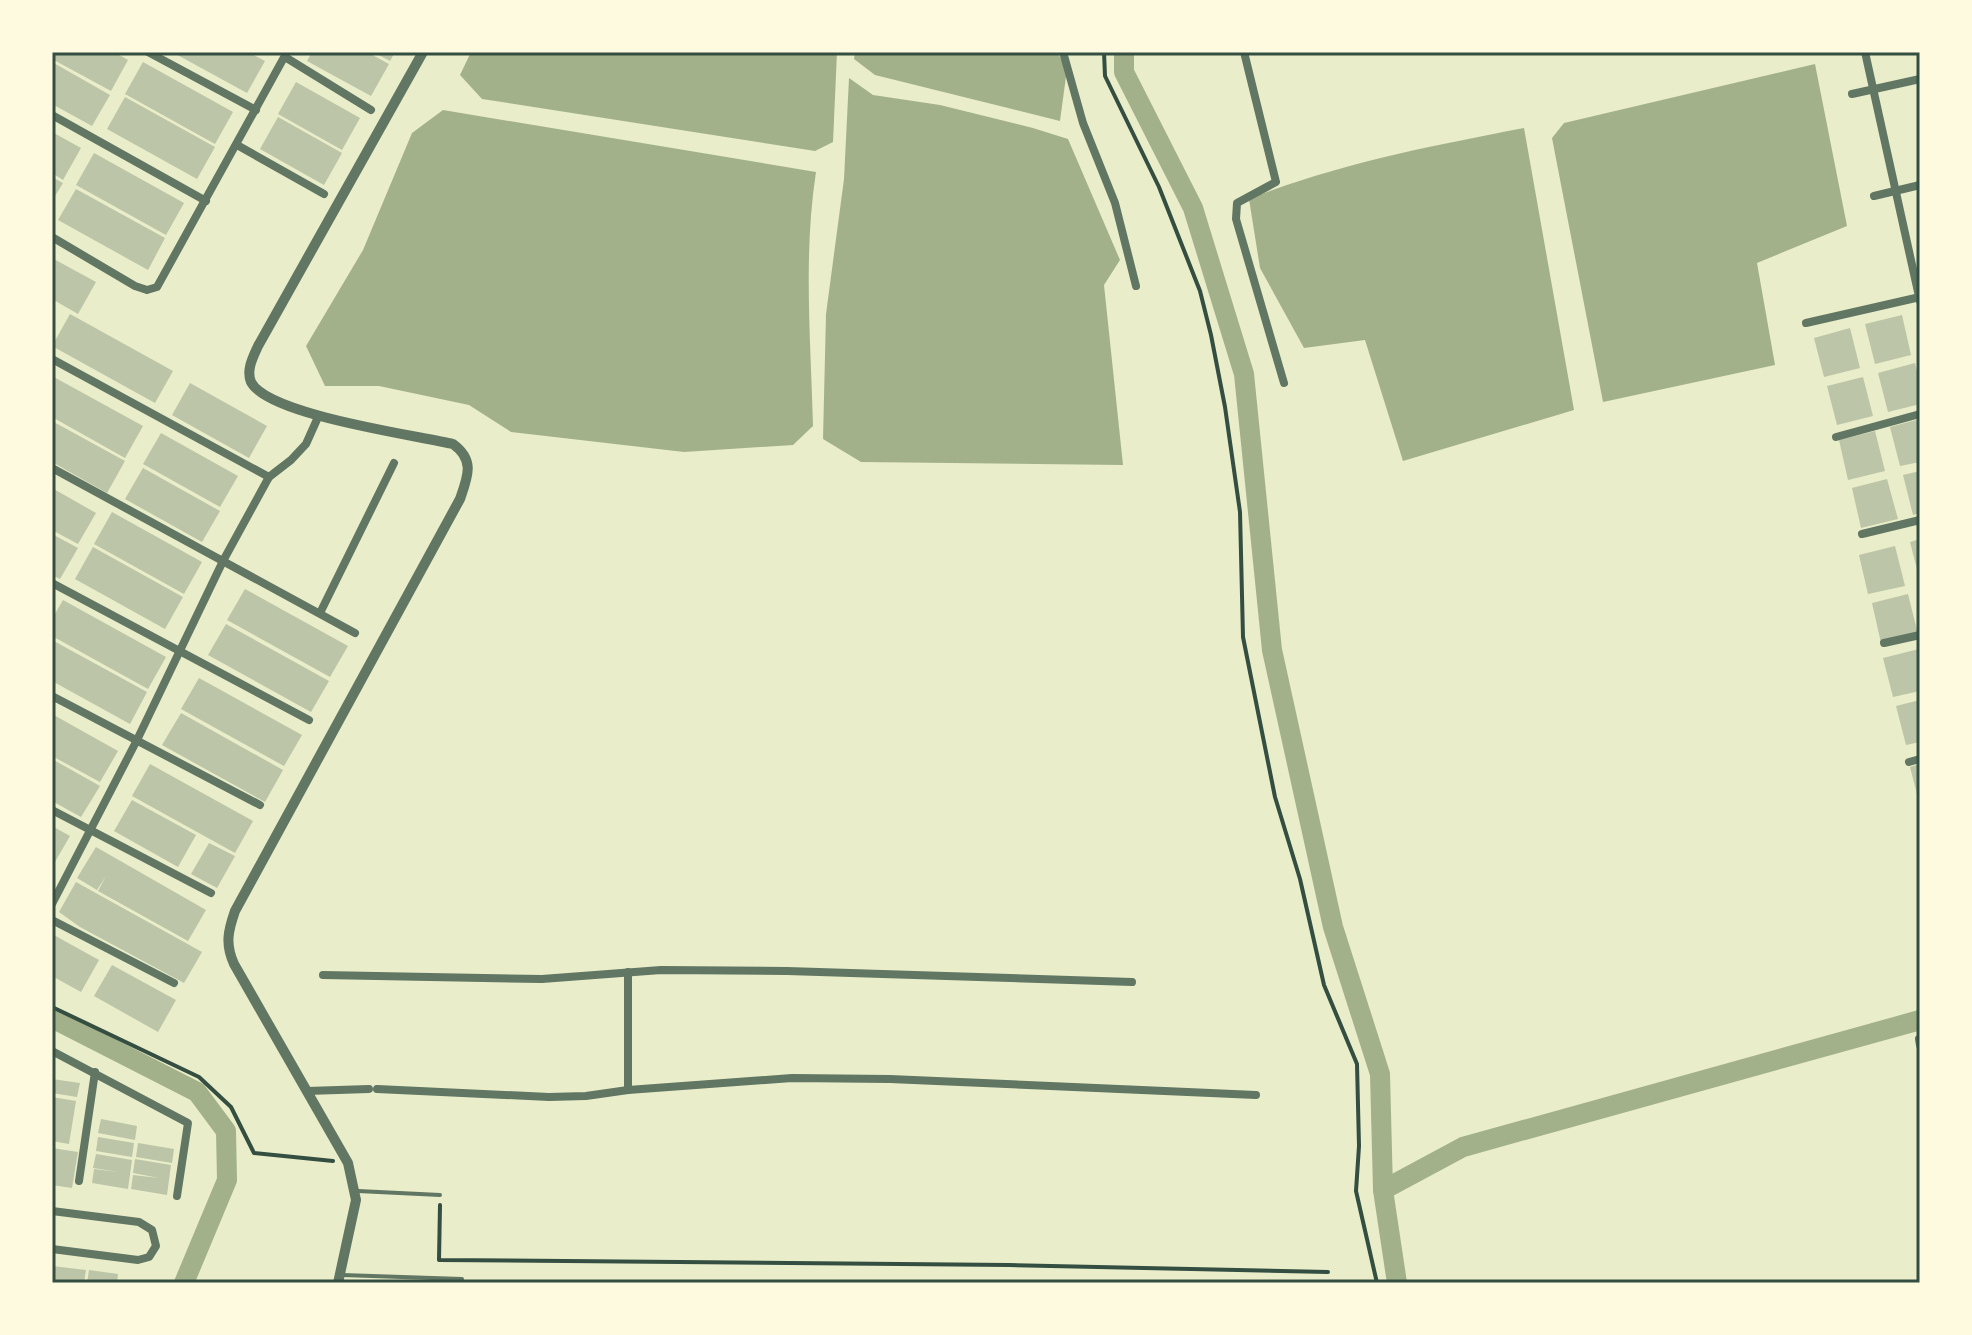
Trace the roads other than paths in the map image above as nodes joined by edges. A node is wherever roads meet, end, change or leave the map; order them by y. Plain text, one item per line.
1 (148, 52) edge
2 (423, 52) edge
3 (1063, 52) edge
4 (1244, 52) edge
5 (1865, 52) edge
6 (286, 54) edge
7 (1920, 79) edge
8 (1874, 89) junction
9 (1852, 94) dead end
10 (256, 110) junction
11 (371, 110) dead end
12 (52, 115) edge
13 (237, 145) junction
14 (1920, 185) edge
15 (1896, 191) junction
16 (324, 194) dead end
17 (1874, 196) dead end
18 (206, 201) junction
19 (52, 237) edge
20 (1136, 286) dead end
21 (1920, 298) edge
22 (1806, 323) dead end
23 (52, 359) edge
24 (1284, 383) dead end
25 (1920, 414) edge
26 (319, 415) junction
27 (1836, 437) dead end
28 (394, 463) dead end
29 (52, 468) edge
30 (269, 477) junction
31 (1920, 520) edge
32 (1862, 534) dead end
33 (223, 561) junction
34 (52, 583) edge
35 (320, 613) junction
36 (355, 633) dead end
37 (1920, 635) edge
38 (1884, 643) dead end
39 (180, 653) junction
40 (52, 696) edge
41 (309, 720) dead end
42 (137, 740) junction
43 (1920, 759) edge
44 (1909, 762) dead end
45 (260, 805) dead end
46 (52, 810) edge
47 (91, 830) junction
48 (211, 893) dead end
49 (52, 904) edge
50 (52, 920) edge
51 (628, 972) junction
52 (323, 975) dead end
53 (1132, 982) dead end
54 (174, 983) dead end
55 (52, 1051) edge
56 (95, 1072) junction
57 (628, 1090) junction
58 (307, 1091) junction
59 (1256, 1095) dead end
60 (79, 1181) dead end
61 (355, 1191) junction
62 (440, 1195) road end
63 (177, 1196) dead end
64 (52, 1211) edge
65 (52, 1249) edge
66 (339, 1279) edge
67 (462, 1279) dead end

1 - 10 street
2 - 26 street
3 - 20 street
4 - 24 street
5 - 8 street
6 - 10 street
6 - 11 street
7 - 8 street
8 - 9 street
8 - 15 street
10 - 13 street
12 - 18 street
13 - 16 street
13 - 18 street
14 - 15 street
15 - 17 street
15 - 21 street
18 - 19 street
21 - 22 street
23 - 30 street
25 - 27 street
26 - 30 street
26 - 58 street
28 - 35 street
29 - 33 street
30 - 33 street
31 - 32 street
33 - 35 street
33 - 39 street
34 - 39 street
35 - 36 street
37 - 38 street
39 - 41 street
39 - 42 street
40 - 42 street
42 - 45 street
42 - 47 street
43 - 44 street
46 - 47 street
47 - 48 street
47 - 49 street
50 - 54 street
51 - 52 street
51 - 53 street
51 - 57 street
55 - 56 street
56 - 60 street
56 - 63 street
57 - 58 street
57 - 59 street
58 - 61 street
61 - 62 lane
61 - 66 street
64 - 65 street
66 - 67 lane

